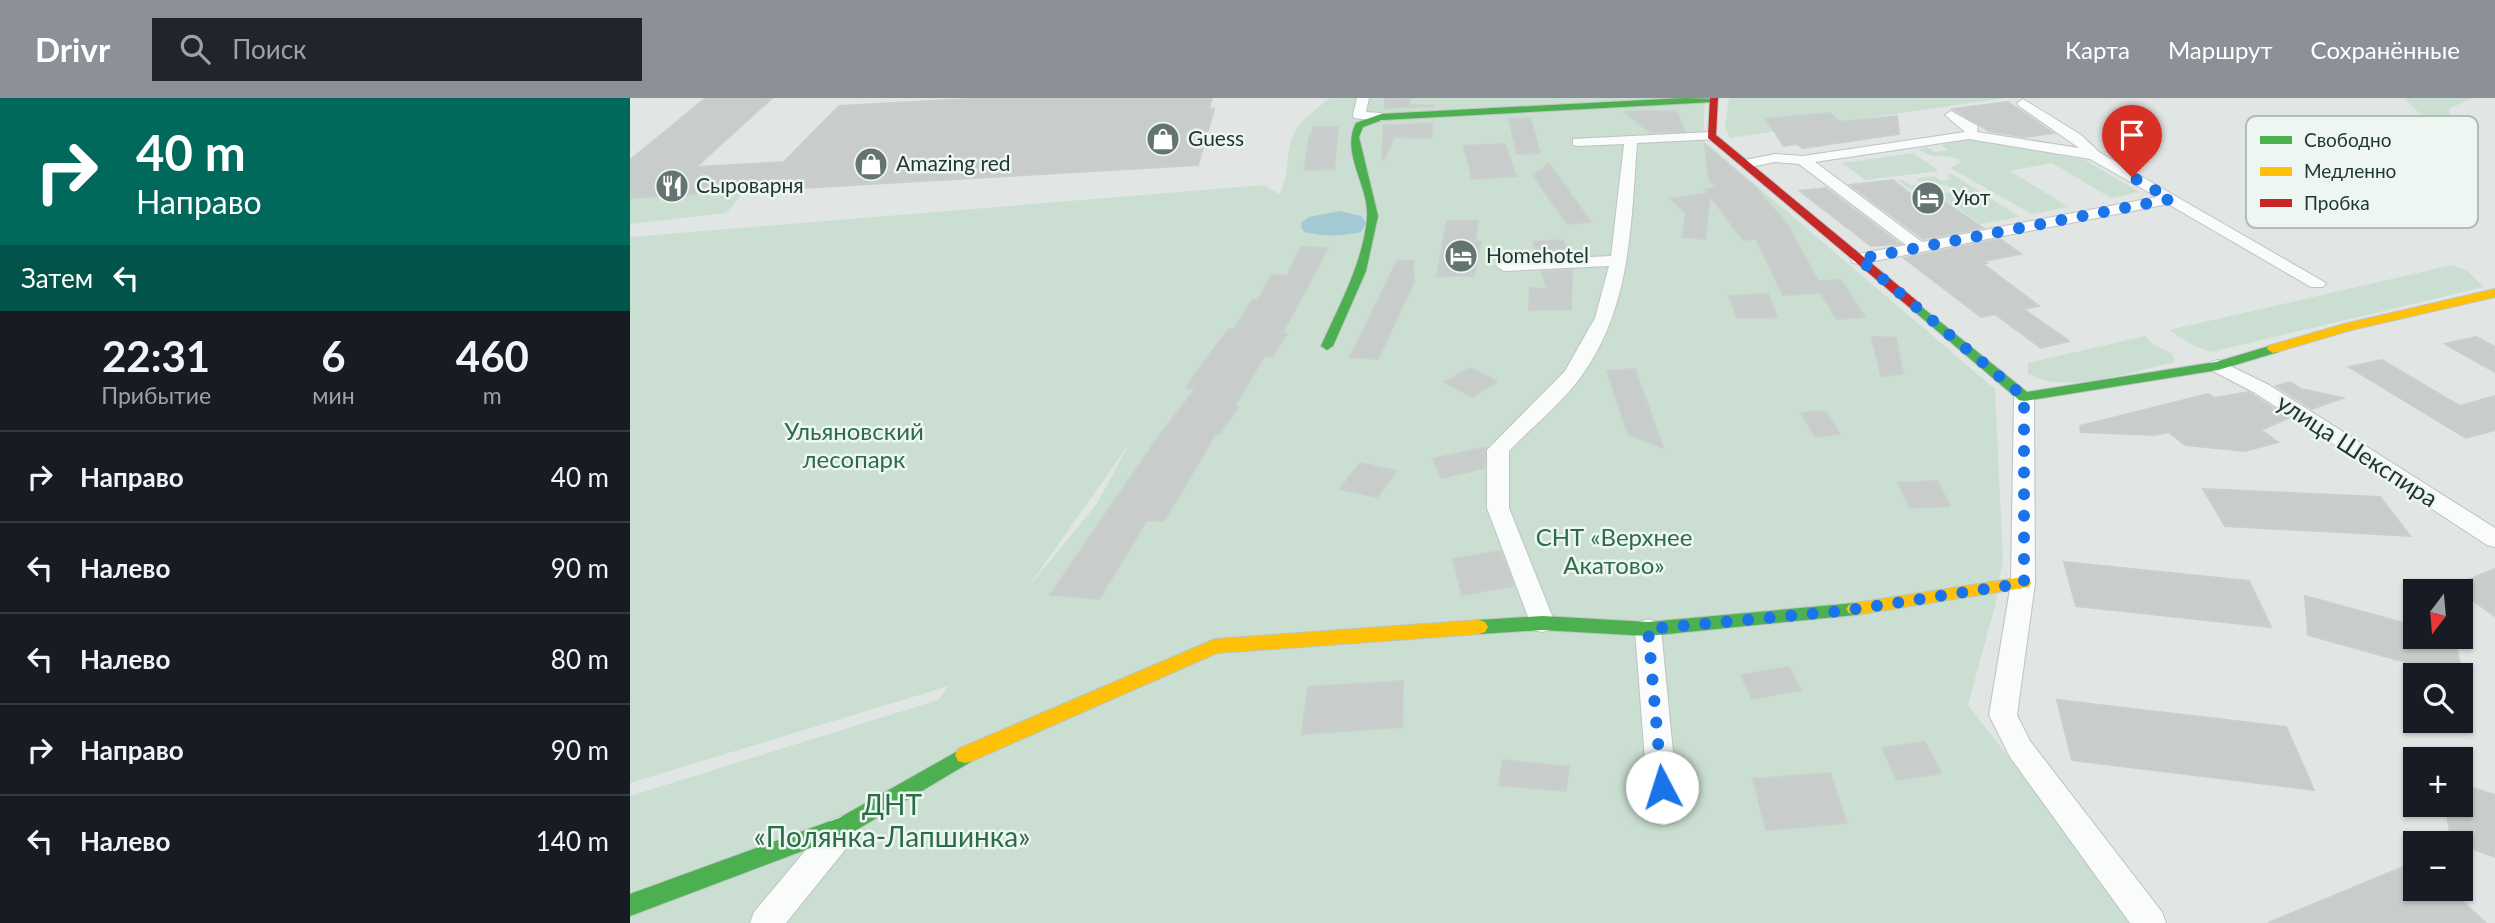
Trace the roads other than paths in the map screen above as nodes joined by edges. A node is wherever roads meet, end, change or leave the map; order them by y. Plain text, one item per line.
1 (1363, 98) edge
2 (1714, 98) edge
3 (2023, 103) dead end
4 (1951, 115) dead end
5 (1381, 117) junction
6 (1969, 135) junction
7 (1711, 136) junction
8 (1631, 139) junction
9 (1578, 142) dead end
10 (2094, 155) junction
11 (1803, 160) junction
12 (1745, 164) junction
13 (2171, 199) junction
14 (1920, 248) junction
15 (1859, 259) junction
16 (1620, 261) junction
17 (1504, 265) dead end
18 (2317, 283) dead end
19 (2495, 293) edge
20 (1327, 346) dead end
21 (2218, 366) junction
22 (2024, 397) junction
23 (2495, 539) edge
24 (2024, 583) junction
25 (1542, 623) junction
26 (1648, 629) junction
27 (1664, 813) dead end
28 (846, 825) junction
29 (630, 905) edge
30 (766, 923) edge
31 (2150, 923) edge

1 - 5 street
2 - 5 street
2 - 7 street
3 - 10 street
4 - 6 street
5 - 20 street
6 - 10 street
6 - 11 street
7 - 8 street
7 - 12 street
8 - 9 street
8 - 16 street
10 - 13 street
11 - 12 street
11 - 14 street
12 - 15 street
13 - 14 street
13 - 18 street
14 - 15 street
15 - 22 street
16 - 17 street
16 - 25 street
19 - 21 street
21 - 22 street
21 - 23 street, улица Шекспира
22 - 24 street
24 - 26 street
24 - 31 street
25 - 26 street
25 - 28 street
26 - 27 street
28 - 29 street
28 - 30 street

